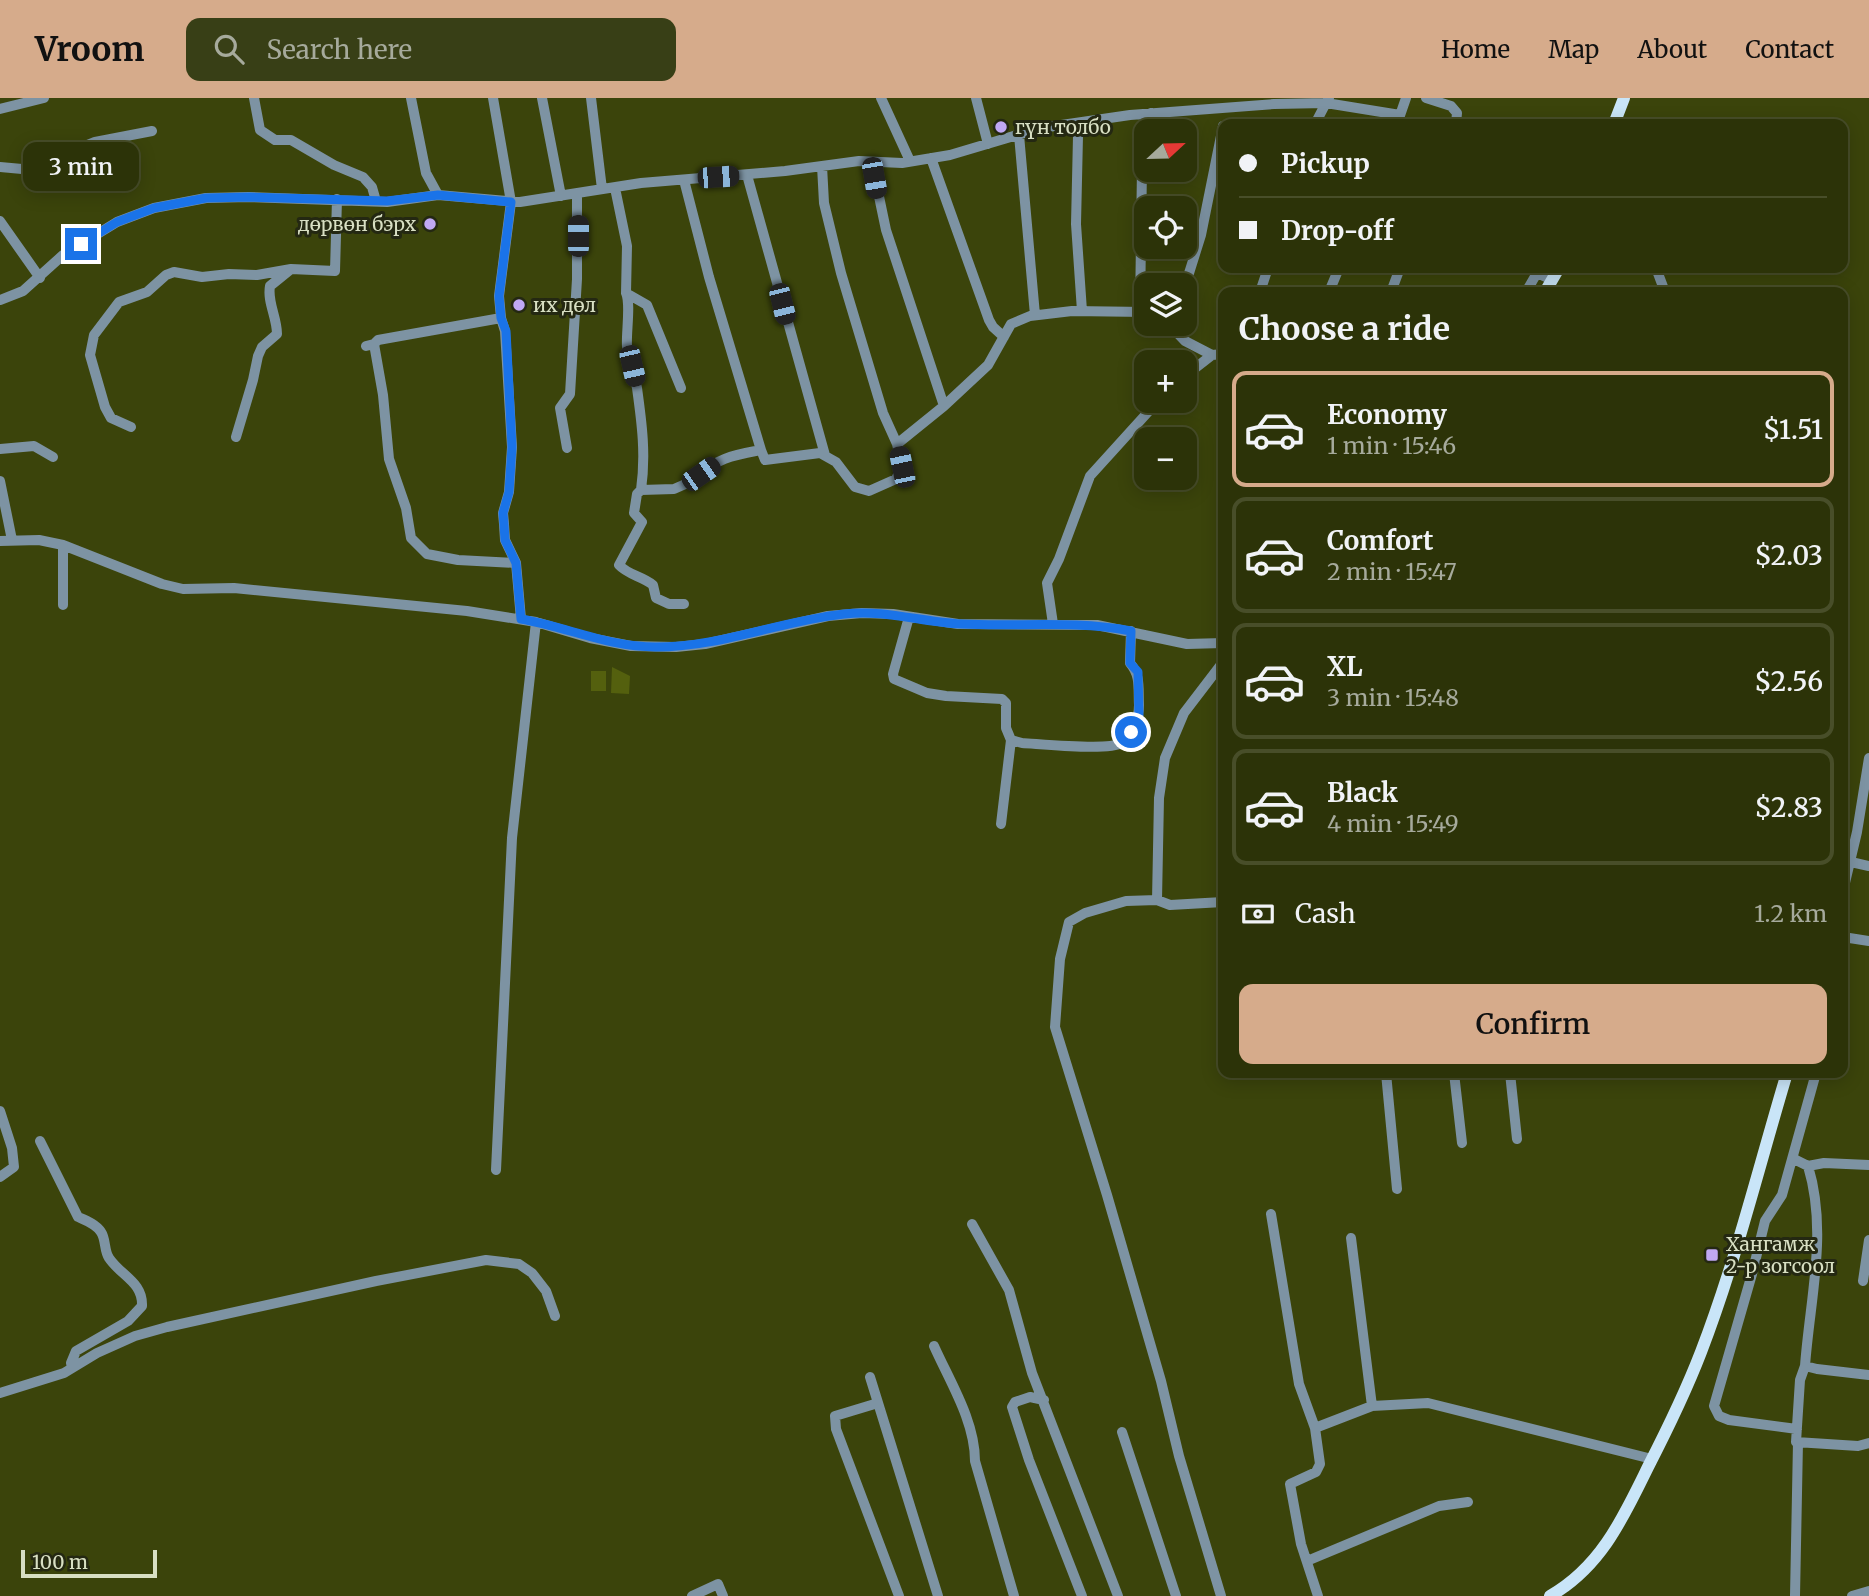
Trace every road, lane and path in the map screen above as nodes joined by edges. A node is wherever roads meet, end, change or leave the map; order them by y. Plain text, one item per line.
1 (44, 98) edge
2 (254, 98) edge
3 (411, 98) edge
4 (493, 98) edge
5 (542, 98) edge
6 (591, 98) edge
7 (881, 98) edge
8 (976, 98) edge
9 (1406, 98) edge
10 (1426, 98) edge
11 (1624, 98) edge
12 (1327, 101) edge
13 (1226, 107) junction
14 (0, 109) edge
15 (1151, 113) junction
16 (1224, 119) edge
17 (1318, 119) edge
18 (1395, 119) edge
19 (1399, 119) edge
20 (1456, 119) edge
21 (1616, 119) edge
22 (1082, 122) junction
23 (152, 131) dead end
24 (1019, 135) junction
25 (988, 144) junction
26 (1218, 150) edge
27 (932, 158) junction
28 (910, 161) junction
29 (872, 163) junction
30 (822, 166) junction
31 (0, 167) edge
32 (747, 175) junction
33 (684, 180) junction
34 (615, 188) junction
35 (602, 189) junction
36 (577, 194) junction
37 (438, 195) junction
38 (561, 196) junction
39 (337, 199) junction
40 (376, 201) junction
41 (511, 202) junction
42 (0, 221) edge
43 (291, 269) junction
44 (1143, 273) edge
45 (1189, 273) edge
46 (1539, 273) edge
47 (1556, 273) edge
48 (40, 278) junction
49 (1552, 280) junction
50 (1548, 287) edge
51 (626, 293) junction
52 (0, 300) edge
53 (1082, 311) junction
54 (1134, 312) edge
55 (1035, 315) junction
56 (501, 318) junction
57 (1180, 336) edge
58 (1004, 337) junction
59 (1218, 354) edge
60 (1197, 368) edge
61 (681, 388) dead end
62 (944, 406) junction
63 (1147, 413) edge
64 (131, 427) dead end
65 (236, 437) dead end
66 (897, 444) junction
67 (567, 448) dead end
68 (0, 449) edge
69 (761, 450) junction
70 (825, 455) junction
71 (53, 457) dead end
72 (0, 481) edge
73 (641, 490) junction
74 (12, 540) junction
75 (0, 541) edge
76 (63, 545) junction
77 (516, 563) junction
78 (684, 604) dead end
79 (63, 605) dead end
80 (909, 617) junction
81 (521, 619) junction
82 (536, 622) junction
83 (1053, 624) junction
84 (1131, 631) junction
85 (1218, 643) edge
86 (1218, 669) edge
87 (1011, 740) junction
88 (1869, 758) edge
89 (1001, 824) dead end
90 (1851, 862) junction
91 (1869, 866) edge
92 (1848, 870) edge
93 (1157, 900) junction
94 (1218, 901) edge
95 (1848, 937) edge
96 (1869, 942) edge
97 (1386, 1078) edge
98 (1455, 1078) edge
99 (1511, 1078) edge
100 (1786, 1078) edge
101 (1815, 1078) edge
102 (0, 1111) edge
103 (1517, 1139) dead end
104 (40, 1140) dead end
105 (1462, 1143) dead end
106 (1794, 1159) junction
107 (1868, 1162) edge
108 (1808, 1166) junction
109 (496, 1170) dead end
110 (0, 1177) edge
111 (1397, 1189) dead end
112 (1271, 1214) dead end
113 (972, 1224) dead end
114 (1351, 1238) dead end
115 (1869, 1240) edge
116 (1863, 1281) dead end
117 (555, 1316) dead end
118 (934, 1346) dead end
119 (1805, 1366) junction
120 (72, 1367) junction
121 (1869, 1374) edge
122 (870, 1377) dead end
123 (0, 1393) edge
124 (1044, 1400) junction
125 (878, 1403) junction
126 (1372, 1406) junction
127 (1315, 1428) junction
128 (1797, 1429) junction
129 (1122, 1432) dead end
130 (1798, 1442) junction
131 (1869, 1443) edge
132 (1652, 1459) junction
133 (1468, 1502) dead end
134 (1307, 1560) junction
135 (1869, 1591) edge
136 (692, 1596) edge
137 (723, 1596) edge
138 (899, 1596) edge
139 (938, 1596) edge
140 (1014, 1596) edge
141 (1082, 1596) edge
142 (1118, 1596) edge
143 (1176, 1596) edge
144 (1222, 1596) edge
145 (1318, 1596) edge
146 (1550, 1596) edge
147 (1795, 1596) edge
148 (1852, 1596) edge

1 - 14 street
2 - 40 street
3 - 37 street
4 - 41 street
5 - 38 street
6 - 35 street
7 - 28 street
8 - 25 street
9 - 19 street
10 - 20 street
11 - 21 main road
12 - 13 street
12 - 17 street
12 - 18 street
13 - 15 street
13 - 16 street
15 - 22 street
15 - 44 street
22 - 24 street
22 - 53 street
23 - 31 street
24 - 25 street
24 - 55 street
25 - 27 street
26 - 45 street
27 - 28 street
27 - 58 street
28 - 29 street
29 - 30 street
29 - 62 street
30 - 32 street
30 - 66 street
32 - 33 street
32 - 70 street
33 - 34 street
33 - 69 street
34 - 35 street
34 - 51 street
35 - 36 street
36 - 38 street
36 - 67 street
37 - 40 street
37 - 41 street
38 - 41 street
39 - 40 street
39 - 43 street
39 - 48 street
41 - 56 street
42 - 48 street
43 - 64 street
43 - 65 street
46 - 49 street
47 - 49 main road
48 - 52 street
49 - 50 main road
51 - 61 street
51 - 73 street
53 - 54 street
53 - 55 street
55 - 58 street
56 - 77 street
56 - 77 street
57 - 59 street
58 - 62 street
59 - 60 street
62 - 66 street
63 - 83 street
66 - 70 street
68 - 71 street
69 - 70 street
69 - 73 street
72 - 74 street
73 - 78 street
74 - 75 street
74 - 76 street
76 - 79 street
76 - 81 street
77 - 81 street
80 - 82 street
80 - 83 street
80 - 87 street
81 - 82 street
82 - 109 street
83 - 84 street
84 - 85 street
84 - 87 street
86 - 93 street
87 - 89 street
88 - 90 street
90 - 91 street
90 - 92 street
93 - 94 street
93 - 144 street
95 - 96 street
97 - 111 street
98 - 105 street
99 - 103 street
100 - 132 main road
101 - 106 street
102 - 110 street
104 - 120 street
106 - 108 street
106 - 128 street
107 - 108 street
108 - 119 street
112 - 127 street
113 - 124 street
114 - 126 street
115 - 116 street
117 - 120 street
118 - 140 street
119 - 121 street
119 - 128 street
120 - 123 street
122 - 125 street
124 - 141 street
124 - 142 street
125 - 138 street
125 - 139 street
126 - 127 street
126 - 132 street
127 - 134 street
128 - 130 street
129 - 143 street
130 - 131 street
130 - 147 street
132 - 146 main road
133 - 134 street
134 - 145 street
135 - 148 street
136 - 137 street

